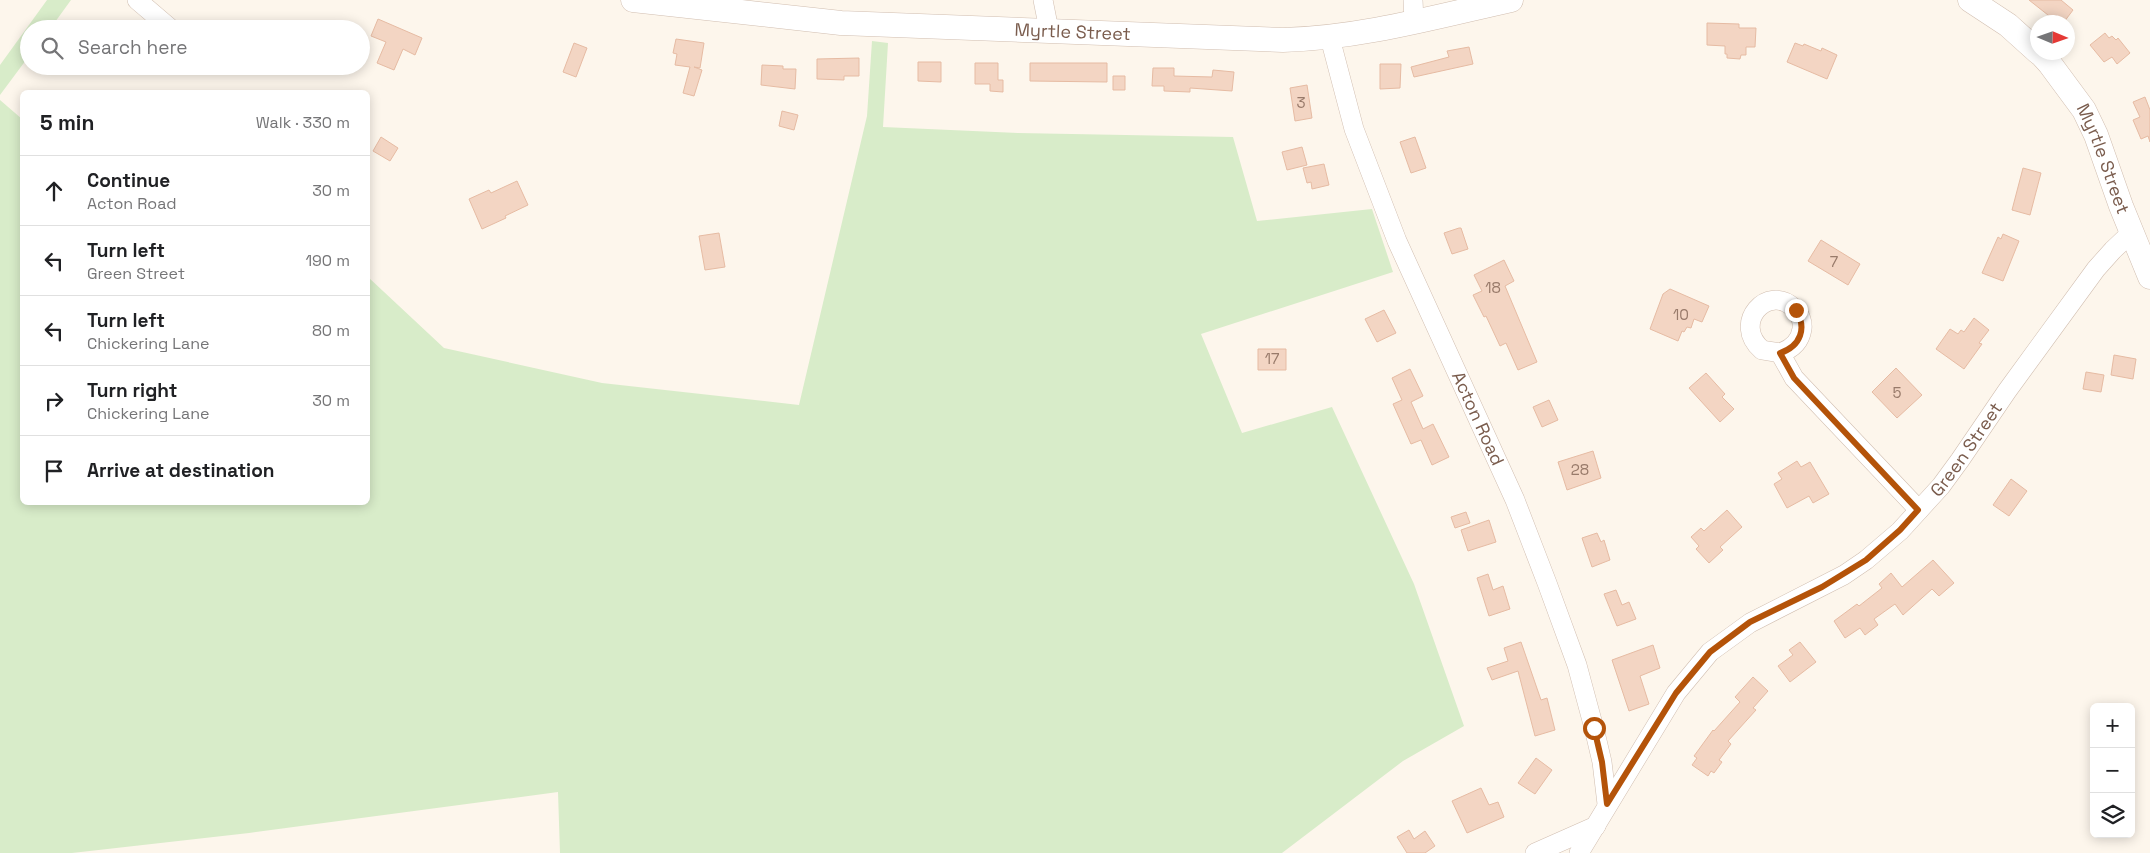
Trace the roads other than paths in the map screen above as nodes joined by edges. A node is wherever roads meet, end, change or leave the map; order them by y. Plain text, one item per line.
1 (137, 0) edge
2 (633, 0) edge
3 (1044, 0) edge
4 (1511, 0) edge
5 (1970, 0) edge
6 (1414, 11) edge
7 (160, 20) edge
8 (1049, 30) junction
9 (1330, 38) junction
10 (2030, 45) edge
11 (2046, 60) edge
12 (2131, 233) junction
13 (2150, 277) edge
14 (1780, 353) dead end
15 (1918, 510) junction
16 (1607, 804) junction
17 (1596, 826) junction
18 (1535, 853) edge
19 (1579, 853) edge

1 - 7 street
2 - 8 street, Myrtle Street
3 - 8 street
4 - 6 street, Myrtle Street
5 - 10 street, Myrtle Street
6 - 9 street, Myrtle Street
8 - 9 street, Myrtle Street
9 - 16 street, Acton Road
11 - 12 street, Myrtle Street
12 - 13 street, Myrtle Street
12 - 15 street, Green Street
14 - 15 street
15 - 16 street, Green Street
16 - 17 street, Green Street
17 - 18 street
17 - 19 street, Green Street

